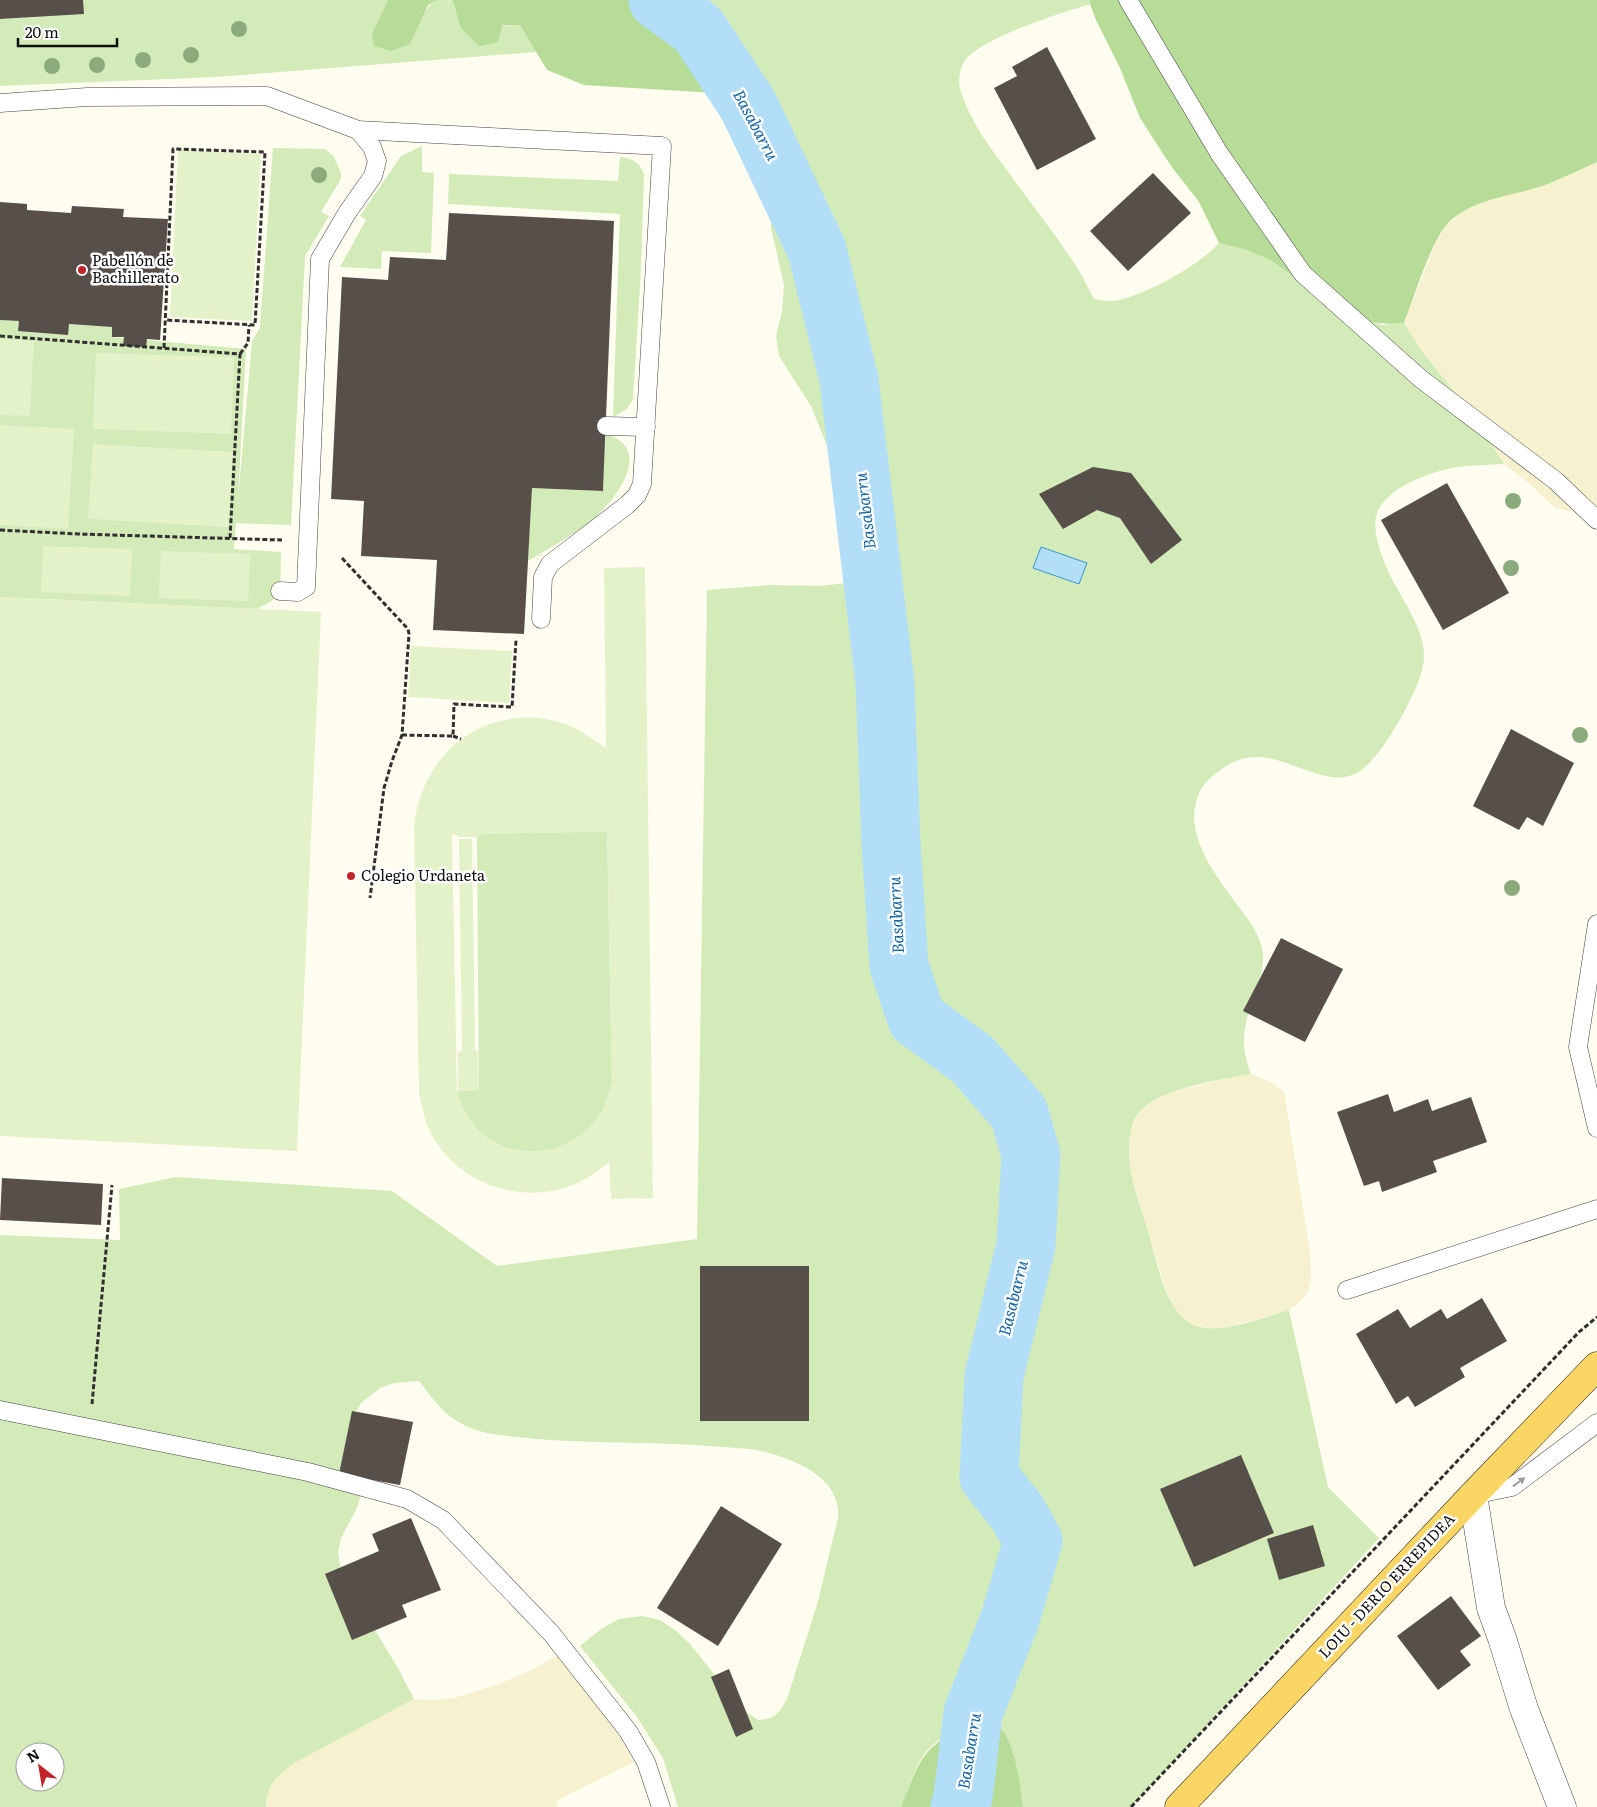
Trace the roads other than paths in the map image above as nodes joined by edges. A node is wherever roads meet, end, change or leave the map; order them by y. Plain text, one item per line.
1 (1128, 0) edge
2 (0, 103) edge
3 (358, 130) junction
4 (606, 426) dead end
5 (646, 427) junction
6 (1597, 520) edge
7 (280, 591) dead end
8 (541, 619) dead end
9 (1597, 924) edge
10 (1597, 1128) edge
11 (1597, 1208) edge
12 (1347, 1290) dead end
13 (1597, 1366) edge
14 (0, 1410) edge
15 (1597, 1423) edge
16 (1473, 1495) junction
17 (661, 1807) edge
18 (1179, 1807) edge
19 (1562, 1807) edge

1 - 6 lane
2 - 3 lane
3 - 5 lane
3 - 7 lane
4 - 5 lane
5 - 8 lane
9 - 10 lane
11 - 12 lane
13 - 16 main road, LOIU - DERIO ERREPIDEA
14 - 17 lane
16 -> 15 lane
16 - 18 main road, LOIU - DERIO ERREPIDEA
16 - 19 street

